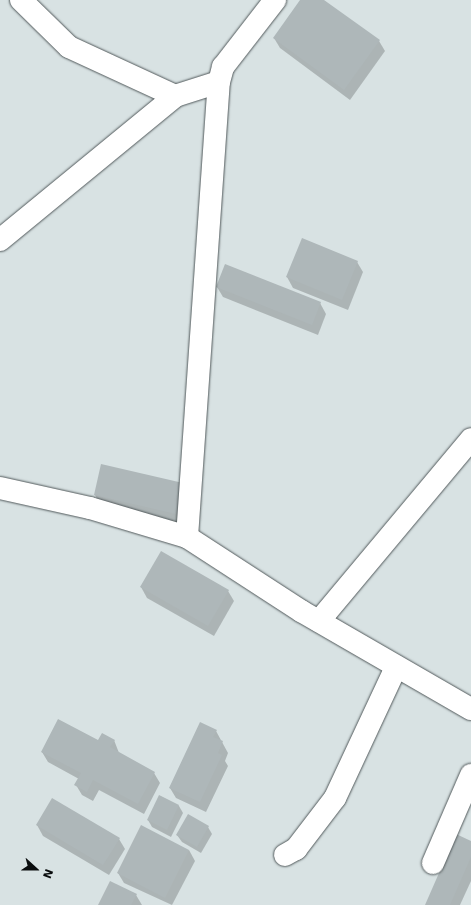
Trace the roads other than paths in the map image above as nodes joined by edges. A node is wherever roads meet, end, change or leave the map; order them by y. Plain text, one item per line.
1 (21, 0) edge
2 (275, 0) edge
3 (220, 82) junction
4 (175, 96) junction
5 (0, 240) edge
6 (471, 439) edge
7 (0, 488) edge
8 (187, 537) junction
9 (319, 621) junction
10 (396, 667) junction
11 (471, 709) edge
12 (471, 775) edge
13 (285, 855) dead end
14 (433, 863) dead end

1 - 4 street
2 - 3 street
3 - 4 street
3 - 8 street
4 - 5 street
6 - 9 street
7 - 8 street
8 - 9 street
9 - 10 street
10 - 11 street
10 - 13 street
12 - 14 street

